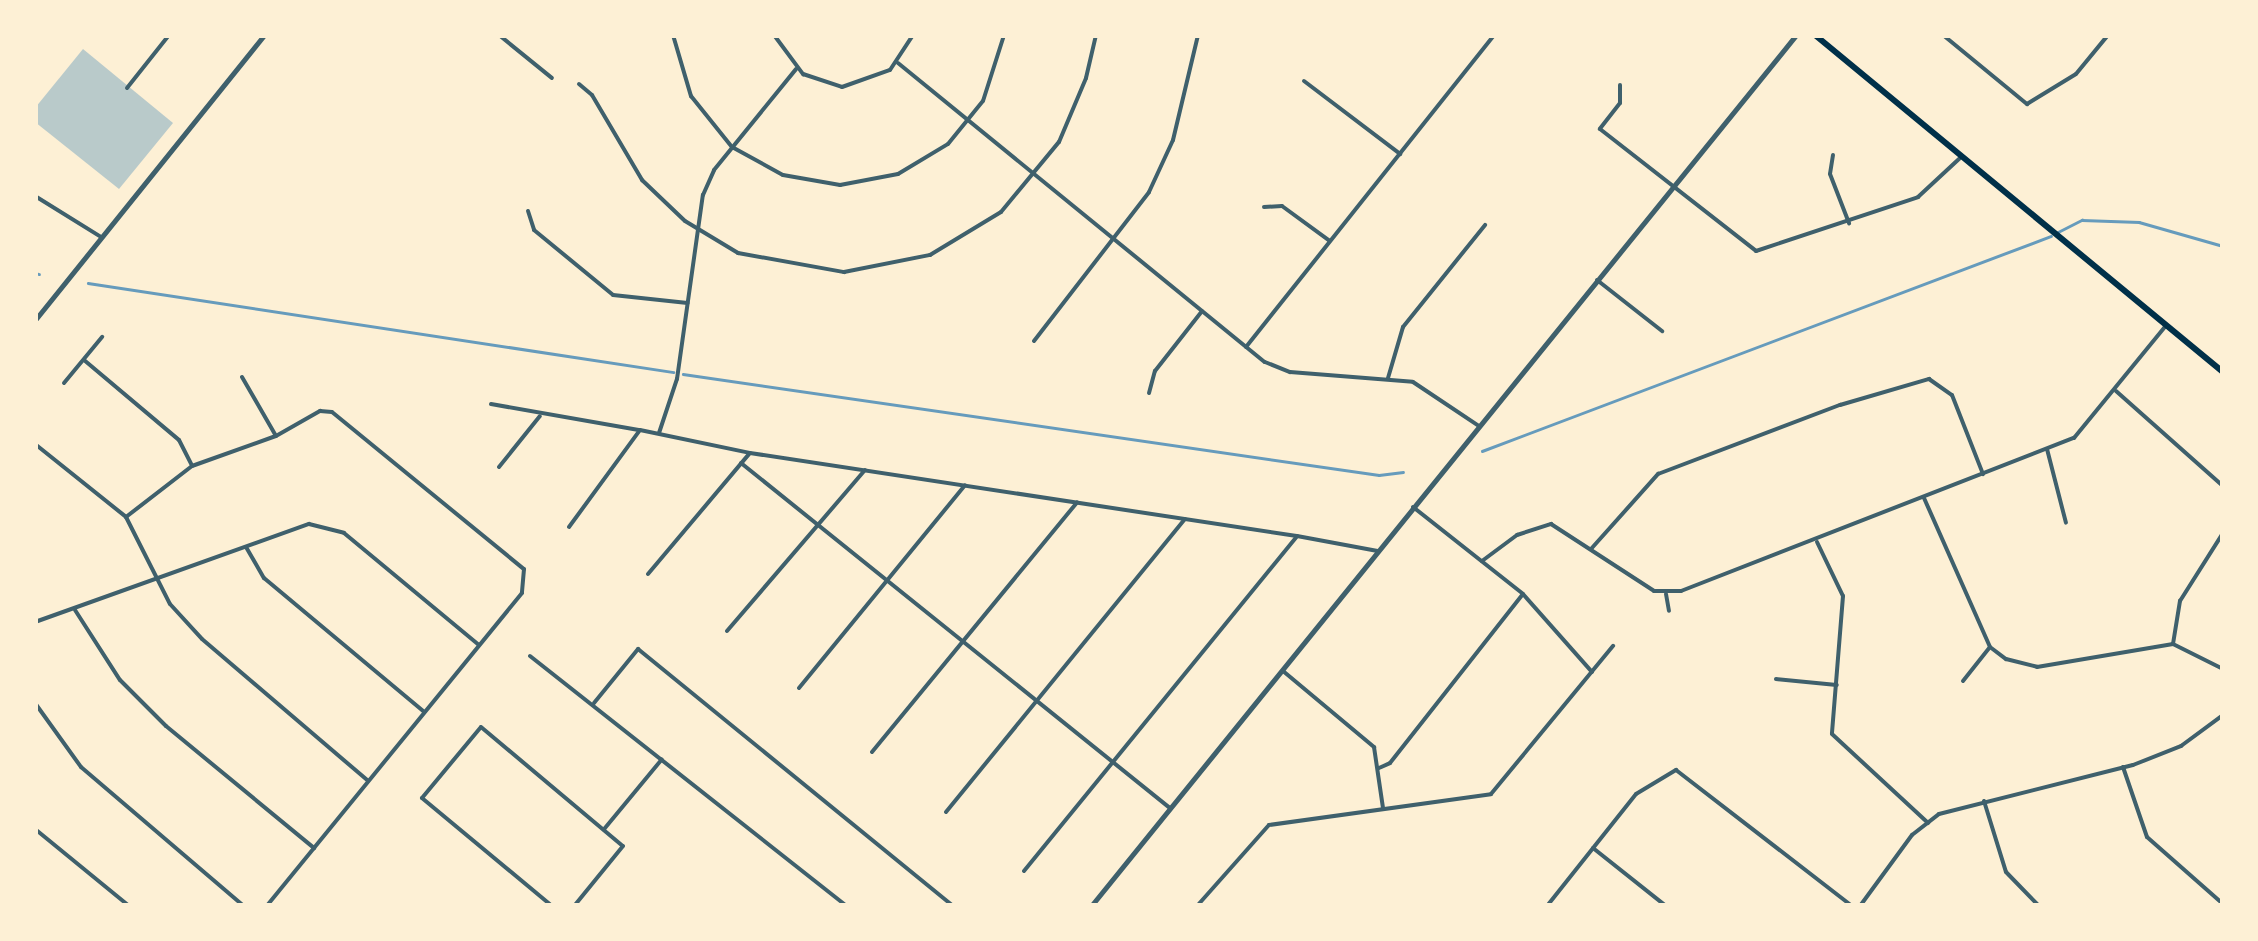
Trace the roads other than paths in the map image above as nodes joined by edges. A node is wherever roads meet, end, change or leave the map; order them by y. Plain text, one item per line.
1 (168, 35) edge
2 (264, 35) edge
3 (499, 35) edge
4 (673, 35) edge
5 (774, 35) edge
6 (914, 35) edge
7 (1004, 35) edge
8 (1096, 35) edge
9 (1198, 35) edge
10 (1494, 35) edge
11 (1796, 35) edge
12 (1816, 35) edge
13 (1943, 35) edge
14 (2108, 35) edge
15 (898, 63) junction
16 (796, 69) junction
17 (552, 78) dead end
18 (1304, 81) dead end
19 (578, 84) dead end
20 (1620, 84) dead end
21 (127, 88) dead end
22 (968, 123) junction
23 (732, 147) junction
24 (1400, 154) junction
25 (1833, 154) dead end
26 (1963, 155) junction
27 (1038, 174) junction
28 (1670, 187) junction
29 (35, 196) edge
30 (1264, 207) dead end
31 (528, 211) dead end
32 (1849, 223) junction
33 (1486, 225) dead end
34 (698, 229) junction
35 (101, 237) junction
36 (1112, 241) junction
37 (1330, 241) junction
38 (1597, 280) junction
39 (688, 304) junction
40 (1202, 312) junction
41 (35, 320) edge
42 (2166, 327) junction
43 (1662, 331) dead end
44 (102, 337) dead end
45 (1034, 341) dead end
46 (1246, 346) junction
47 (84, 360) junction
48 (2223, 372) edge
49 (242, 377) dead end
50 (1388, 378) junction
51 (64, 383) dead end
52 (2116, 391) junction
53 (1149, 392) dead end
54 (491, 404) dead end
55 (542, 414) junction
56 (1479, 426) junction
57 (640, 430) junction
58 (659, 433) junction
59 (276, 436) junction
60 (35, 444) edge
61 (2046, 450) junction
62 (750, 452) junction
63 (742, 463) junction
64 (192, 466) junction
65 (499, 467) dead end
66 (866, 470) junction
67 (1983, 474) junction
68 (965, 485) junction
69 (2223, 486) edge
70 (1924, 497) junction
71 (1076, 502) junction
72 (1414, 507) junction
73 (126, 517) junction
74 (1185, 519) junction
75 (2066, 523) dead end
76 (818, 525) junction
77 (569, 527) dead end
78 (2223, 532) edge
79 (1297, 536) junction
80 (1816, 540) junction
81 (246, 547) junction
82 (1591, 549) junction
83 (1378, 551) junction
84 (1482, 561) junction
85 (648, 574) dead end
86 (157, 575) junction
87 (886, 580) junction
88 (1523, 594) junction
89 (1666, 594) junction
90 (74, 608) junction
91 (1669, 610) dead end
92 (35, 622) edge
93 (727, 631) dead end
94 (961, 641) junction
95 (2174, 644) junction
96 (479, 645) junction
97 (1613, 646) dead end
98 (1990, 648) junction
99 (530, 656) dead end
100 (2223, 669) edge
101 (1282, 670) junction
102 (1592, 672) junction
103 (1776, 678) dead end
104 (1963, 681) dead end
105 (1837, 685) junction
106 (799, 688) dead end
107 (1037, 702) junction
108 (35, 703) edge
109 (594, 704) junction
110 (424, 712) junction
111 (2223, 715) edge
112 (872, 752) dead end
113 (662, 758) junction
114 (1113, 762) junction
115 (2123, 767) junction
116 (1379, 768) junction
117 (368, 781) junction
118 (1984, 801) junction
119 (1170, 808) junction
120 (1383, 808) junction
121 (946, 812) dead end
122 (1928, 823) junction
123 (35, 829) edge
124 (604, 830) junction
125 (314, 848) junction
126 (1593, 848) junction
127 (1024, 871) dead end
128 (2220, 904) edge
129 (129, 906) edge
130 (244, 906) edge
131 (268, 906) edge
132 (552, 906) edge
133 (574, 906) edge
134 (846, 906) edge
135 (953, 906) edge
136 (1091, 906) edge
137 (1197, 906) edge
138 (1546, 906) edge
139 (1666, 906) edge
140 (1852, 906) edge
141 (1860, 906) edge
142 (2039, 906) edge

1 - 21 street
2 - 35 street
3 - 17 street
4 - 23 street
5 - 16 street
6 - 15 street
7 - 22 street
8 - 27 street
9 - 36 street
10 - 24 street
11 - 28 street
12 - 26 main road
13 - 14 street
15 - 16 street
15 - 22 street
16 - 23 street
18 - 24 street
19 - 34 street
20 - 28 street
22 - 23 street
22 - 27 street
23 - 34 street
24 - 37 street
25 - 32 street
26 - 32 street
26 - 42 main road
27 - 34 street
27 - 36 street
28 - 32 street
28 - 38 street
29 - 35 street
30 - 37 street
31 - 39 street
33 - 50 street
34 - 39 street
35 - 41 street
36 - 40 street
36 - 45 street
37 - 46 street
38 - 43 street
38 - 56 street
39 - 58 street
40 - 46 street
40 - 53 street
42 - 48 main road
42 - 52 street
44 - 47 street
46 - 50 street
47 - 51 street
47 - 64 street
49 - 59 street
50 - 56 street
52 - 61 street
52 - 69 street
54 - 55 street
55 - 57 street
55 - 65 street
56 - 72 street
57 - 58 street
57 - 77 street
58 - 62 street
59 - 64 street
59 - 96 street
60 - 73 street
61 - 67 street
61 - 75 street
62 - 63 street
62 - 66 street
63 - 76 street
63 - 85 street
64 - 73 street
66 - 68 street
66 - 76 street
67 - 70 street
67 - 82 street
68 - 71 street
68 - 87 street
70 - 80 street
70 - 98 street
71 - 74 street
71 - 94 street
72 - 83 street
72 - 84 street
73 - 86 street
74 - 79 street
74 - 107 street
76 - 87 street
76 - 93 street
78 - 95 street
79 - 83 street
79 - 114 street
80 - 89 street
80 - 105 street
81 - 86 street
81 - 96 street
81 - 110 street
82 - 84 street
82 - 89 street
83 - 101 street
84 - 88 street
86 - 90 street
86 - 117 street
87 - 94 street
87 - 106 street
88 - 102 street
88 - 116 street
89 - 91 street
90 - 92 street
90 - 125 street
94 - 107 street
94 - 112 street
95 - 98 street
95 - 100 street
96 - 110 street
97 - 102 street
98 - 104 street
99 - 109 street
101 - 116 street
101 - 119 street
102 - 120 street
103 - 105 street
105 - 122 street
107 - 114 street
107 - 121 street
108 - 130 street
109 - 113 street
109 - 135 street
110 - 117 street
111 - 115 street
113 - 124 street
113 - 134 street
114 - 119 street
114 - 127 street
115 - 118 street
115 - 128 street
116 - 120 street
117 - 125 street
118 - 122 street
118 - 142 street
119 - 136 street
120 - 137 street
122 - 141 street
123 - 129 street
124 - 132 street
124 - 133 street
125 - 131 street
126 - 138 street
126 - 139 street
126 - 140 street

